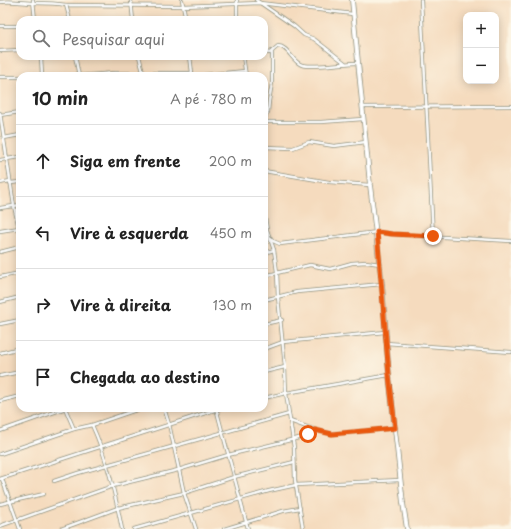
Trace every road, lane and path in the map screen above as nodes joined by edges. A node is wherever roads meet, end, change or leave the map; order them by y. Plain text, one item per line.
1 (131, 0) edge
2 (182, 0) edge
3 (238, 0) edge
4 (256, 0) edge
5 (352, 0) edge
6 (421, 0) edge
7 (0, 2) edge
8 (33, 2) edge
9 (262, 2) edge
10 (237, 4) junction
11 (66, 5) junction
12 (132, 6) junction
13 (183, 6) junction
14 (353, 14) junction
15 (35, 16) edge
16 (69, 16) edge
17 (133, 16) edge
18 (185, 16) edge
19 (237, 16) edge
20 (0, 26) edge
21 (16, 26) edge
22 (16, 50) edge
23 (0, 51) edge
24 (272, 51) junction
25 (268, 52) edge
26 (41, 60) edge
27 (76, 60) edge
28 (140, 60) edge
29 (190, 60) edge
30 (244, 60) edge
31 (345, 63) junction
32 (358, 63) junction
33 (245, 71) joint
34 (42, 72) edge
35 (78, 72) edge
36 (143, 72) edge
37 (192, 72) edge
38 (232, 72) edge
39 (0, 77) edge
40 (16, 77) edge
41 (426, 106) junction
42 (511, 106) edge
43 (362, 107) junction
44 (268, 112) edge
45 (16, 113) edge
46 (0, 115) edge
47 (364, 119) junction
48 (268, 121) edge
49 (16, 136) edge
50 (0, 137) edge
51 (4, 137) junction
52 (366, 142) junction
53 (268, 147) edge
54 (16, 158) edge
55 (7, 159) junction
56 (0, 160) edge
57 (268, 172) edge
58 (10, 182) junction
59 (16, 182) edge
60 (0, 183) edge
61 (370, 185) junction
62 (14, 206) junction
63 (0, 208) edge
64 (16, 215) edge
65 (16, 228) edge
66 (0, 231) edge
67 (377, 232) junction
68 (268, 235) joint
69 (433, 236) junction
70 (511, 241) edge
71 (16, 248) edge
72 (274, 250) junction
73 (0, 252) edge
74 (268, 252) edge
75 (380, 264) junction
76 (277, 272) junction
77 (16, 274) edge
78 (268, 275) edge
79 (0, 277) edge
80 (382, 284) junction
81 (278, 297) junction
82 (16, 298) edge
83 (268, 299) edge
84 (0, 302) edge
85 (282, 320) junction
86 (16, 321) edge
87 (268, 323) edge
88 (0, 324) edge
89 (385, 332) junction
90 (283, 342) junction
91 (386, 343) junction
92 (268, 348) edge
93 (16, 349) edge
94 (511, 352) edge
95 (0, 353) edge
96 (286, 367) junction
97 (268, 371) edge
98 (16, 373) edge
99 (389, 375) junction
100 (0, 376) edge
101 (286, 393) junction
102 (16, 397) edge
103 (268, 397) edge
104 (0, 401) edge
105 (54, 412) edge
106 (67, 412) edge
107 (130, 412) edge
108 (165, 412) edge
109 (207, 412) edge
110 (217, 412) edge
111 (289, 414) junction
112 (290, 421) junction
113 (169, 424) junction
114 (92, 425) junction
115 (395, 428) junction
116 (0, 430) edge
117 (74, 430) junction
118 (315, 430) junction
119 (222, 432) junction
120 (293, 439) junction
121 (101, 446) junction
122 (174, 447) junction
123 (0, 454) edge
124 (228, 455) junction
125 (294, 462) junction
126 (106, 465) junction
127 (178, 470) junction
128 (234, 477) junction
129 (1, 478) edge
130 (400, 480) junction
131 (54, 481) dead end
132 (296, 485) junction
133 (113, 486) junction
134 (184, 493) junction
135 (44, 494) dead end
136 (240, 500) junction
137 (10, 502) junction
138 (0, 504) edge
139 (118, 508) junction
140 (300, 508) junction
141 (191, 514) junction
142 (16, 521) junction
143 (247, 522) junction
144 (0, 526) edge
145 (20, 529) edge
146 (60, 529) edge
147 (122, 529) edge
148 (134, 529) edge
149 (196, 529) edge
150 (224, 529) edge
151 (248, 529) edge
152 (303, 529) edge
153 (407, 529) edge

1 - 12 street
2 - 13 street
3 - 10 street
4 - 9 street
5 - 14 main road
6 - 41 street
7 - 8 street
8 - 11 street
8 - 15 street
9 - 10 street
9 - 14 street
9 - 31 street
10 - 13 street
10 - 19 street
11 - 12 street
11 - 16 street
12 - 13 street
12 - 17 street
13 - 18 street
14 - 32 main road
20 - 21 street
22 - 23 street
24 - 25 street
24 - 31 street
24 - 44 street
26 - 34 street
27 - 35 street
28 - 36 street
29 - 37 street
30 - 33 street
31 - 32 street
32 - 43 main road
33 - 38 street
39 - 40 street
41 - 42 street
41 - 43 street
41 - 69 street
43 - 47 main road
45 - 46 street
46 - 51 street
47 - 48 street
47 - 52 main road
49 - 51 street
50 - 51 street
51 - 55 street
52 - 53 street
52 - 61 main road
54 - 55 street
55 - 56 street
55 - 58 street
57 - 61 street
58 - 59 street
58 - 60 street
58 - 62 street
61 - 67 main road
62 - 63 street
62 - 64 street
65 - 66 street
67 - 68 street
67 - 69 street
67 - 75 main road
68 - 72 street
69 - 70 street
71 - 73 street
72 - 74 street
72 - 76 street
75 - 76 street
75 - 80 main road
76 - 78 street
76 - 81 street
77 - 79 street
80 - 81 street
80 - 89 main road
81 - 83 street
81 - 85 street
82 - 84 street
85 - 87 street
85 - 90 street
86 - 88 street
89 - 90 street
89 - 91 main road
90 - 92 street
90 - 96 street
91 - 94 street
91 - 99 main road
93 - 95 street
96 - 97 street
96 - 101 street
98 - 100 street
99 - 101 street
99 - 115 main road
101 - 103 street
101 - 111 street
102 - 104 street
105 - 116 street
106 - 117 street
107 - 114 street
108 - 113 street
109 - 113 street
110 - 119 street
111 - 112 street
111 - 119 street
112 - 118 street
112 - 120 street
113 - 121 street
113 - 122 street
114 - 117 street
114 - 121 street
115 - 118 street
115 - 130 main road
117 - 123 street
118 - 120 street
119 - 122 street
119 - 124 street
120 - 124 street
120 - 125 street
121 - 126 street
121 - 129 street
122 - 126 street
122 - 127 street
124 - 127 street
124 - 128 street
125 - 128 street
125 - 132 street
126 - 131 street
126 - 133 street
127 - 133 street
127 - 134 street
128 - 134 street
128 - 136 street
129 - 137 street
130 - 132 street
130 - 153 main road
132 - 136 street
132 - 140 street
133 - 139 street
133 - 142 street
134 - 139 street
134 - 141 street
135 - 137 street
136 - 141 street
136 - 143 street
137 - 138 street
137 - 142 street
139 - 146 street
139 - 147 street
140 - 143 street
140 - 152 street
141 - 148 street
141 - 149 street
142 - 144 street
142 - 145 street
143 - 150 street
143 - 151 street

